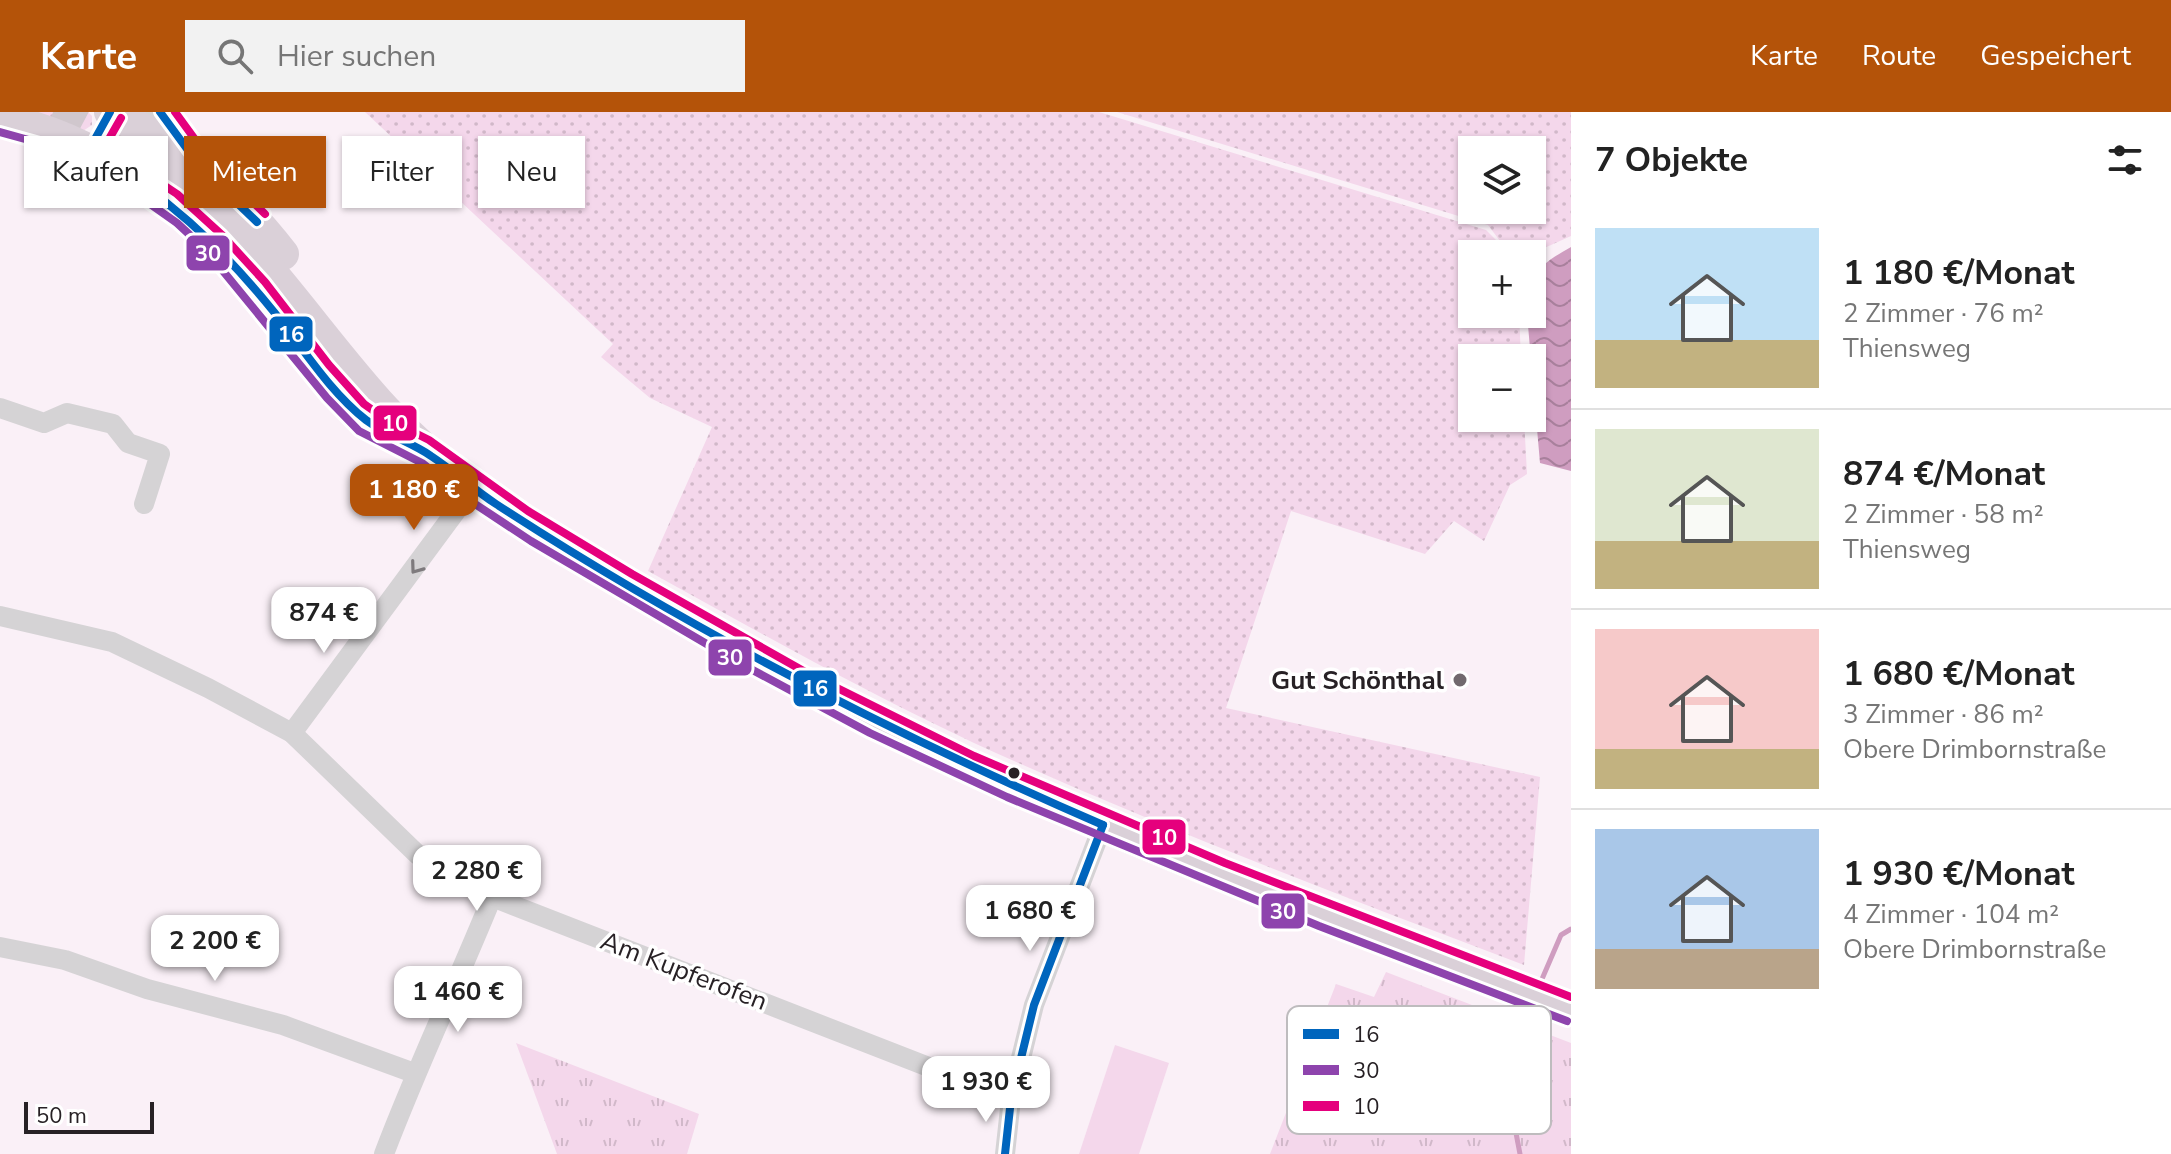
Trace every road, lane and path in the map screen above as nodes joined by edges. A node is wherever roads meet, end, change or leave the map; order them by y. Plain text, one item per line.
1 (110, 112) edge
2 (160, 112) edge
3 (0, 119) edge
4 (55, 136) edge
5 (97, 136) edge
6 (184, 145) edge
7 (184, 156) edge
8 (168, 173) edge
9 (168, 202) edge
10 (243, 208) edge
11 (0, 408) edge
12 (428, 453) junction
13 (473, 488) junction
14 (144, 504) dead end
15 (0, 616) edge
16 (292, 733) junction
17 (1103, 825) junction
18 (492, 897) junction
19 (0, 947) edge
20 (1565, 1008) edge
21 (414, 1073) junction
22 (1011, 1099) junction
23 (384, 1154) edge
24 (1005, 1154) edge

1 - 5 main road
1 - 7 main road
2 - 6 main road
3 - 4 main road
8 - 12 main road
9 - 12 main road
10 - 12 main road
11 - 14 street
12 - 13 main road
13 -> 16 street
13 - 17 main road
15 - 16 street, Am Kupferofen
16 - 18 street, Am Kupferofen
17 - 20 main road
17 - 22 street
18 - 21 street
18 - 22 street, Am Kupferofen
19 - 21 street
21 - 23 street
22 - 24 street

